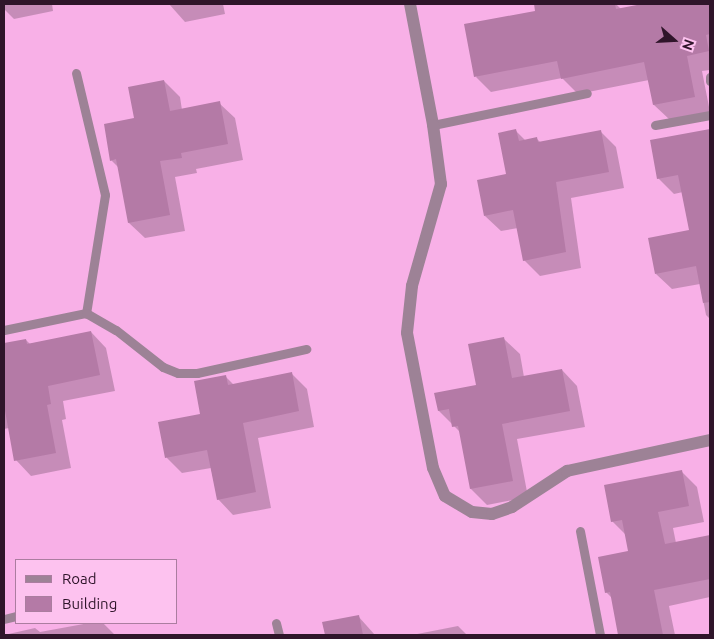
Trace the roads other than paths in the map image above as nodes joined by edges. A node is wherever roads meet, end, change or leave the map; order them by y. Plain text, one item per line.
1 (410, 4) edge
2 (76, 73) dead end
3 (710, 77) edge
4 (710, 81) edge
5 (587, 93) dead end
6 (710, 115) edge
7 (433, 125) junction
8 (656, 125) dead end
9 (86, 313) junction
10 (4, 330) edge
11 (306, 349) dead end
12 (710, 440) edge
13 (580, 531) dead end
14 (276, 623) dead end
15 (279, 635) edge
16 (600, 635) edge

1 - 7 street
2 - 9 lane
3 - 4 lane
5 - 7 lane
6 - 8 lane
7 - 12 street
9 - 10 lane
9 - 11 lane
13 - 16 lane
14 - 15 lane

